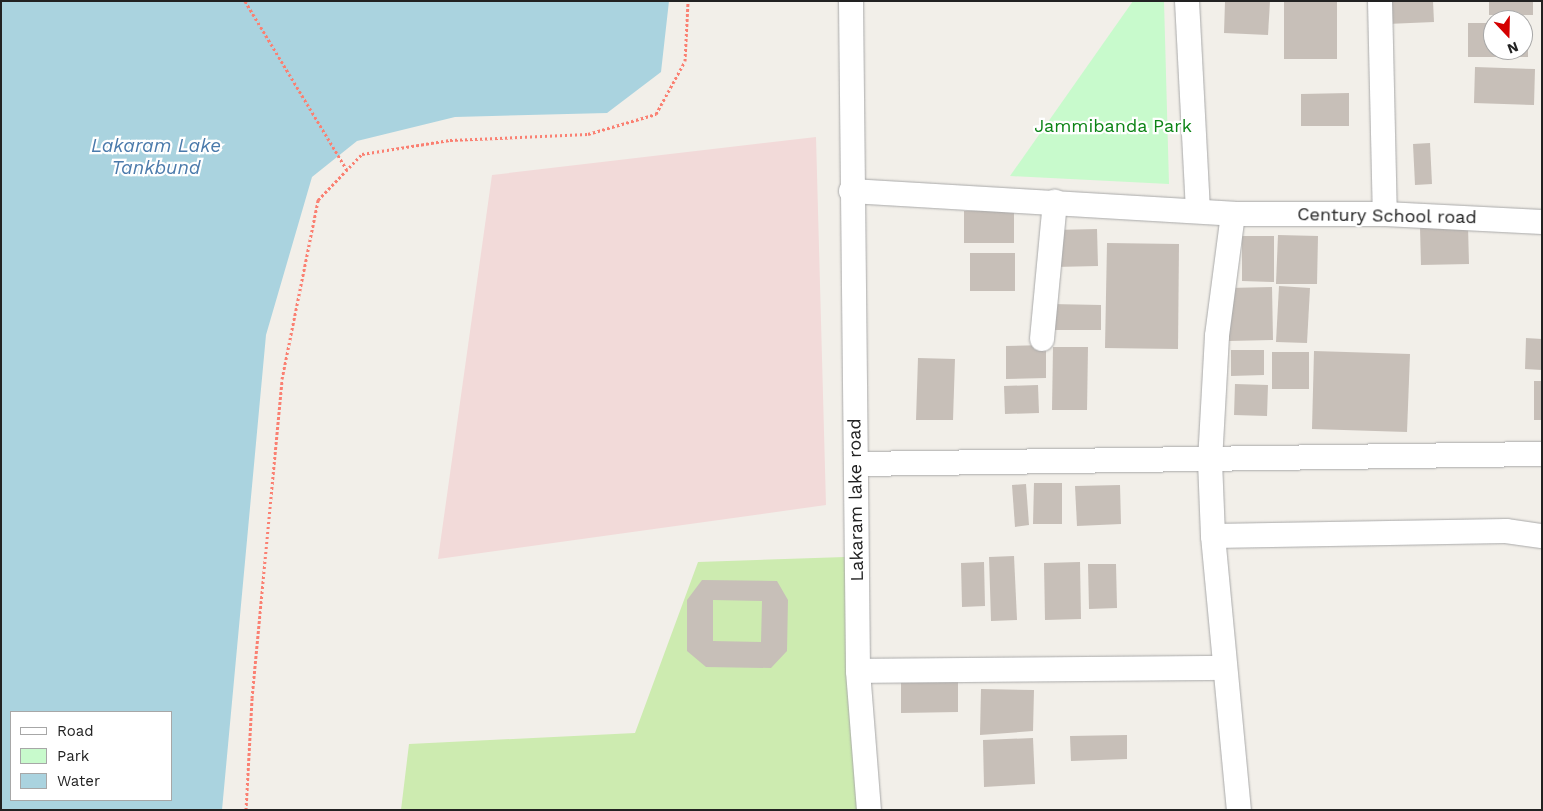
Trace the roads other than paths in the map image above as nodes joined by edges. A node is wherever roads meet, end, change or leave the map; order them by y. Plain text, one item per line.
1 (851, 1) edge
2 (1187, 1) edge
3 (1380, 1) edge
4 (852, 191) junction
5 (1055, 202) junction
6 (1198, 209) junction
7 (1233, 214) junction
8 (1385, 214) junction
9 (1542, 222) edge
10 (1042, 340) dead end
11 (1542, 454) edge
12 (1210, 461) junction
13 (857, 464) junction
14 (1212, 536) junction
15 (1542, 536) edge
16 (1224, 668) junction
17 (858, 671) junction
18 (869, 810) edge
19 (1239, 810) edge

1 - 4 street, Lakaram lake road
2 - 6 street
3 - 8 street
4 - 5 street, Century School road
4 - 13 street, Lakaram lake road
5 - 6 street, Century School road
5 - 10 street
6 - 7 street, Century School road
7 - 8 street, Century School road
7 - 12 street
8 - 9 street, Century School road
11 - 12 street
12 - 13 street
12 - 14 street
13 - 17 street, Lakaram lake road
14 - 15 street
14 - 16 street
16 - 17 street
16 - 19 street
17 - 18 street, Lakaram lake road

